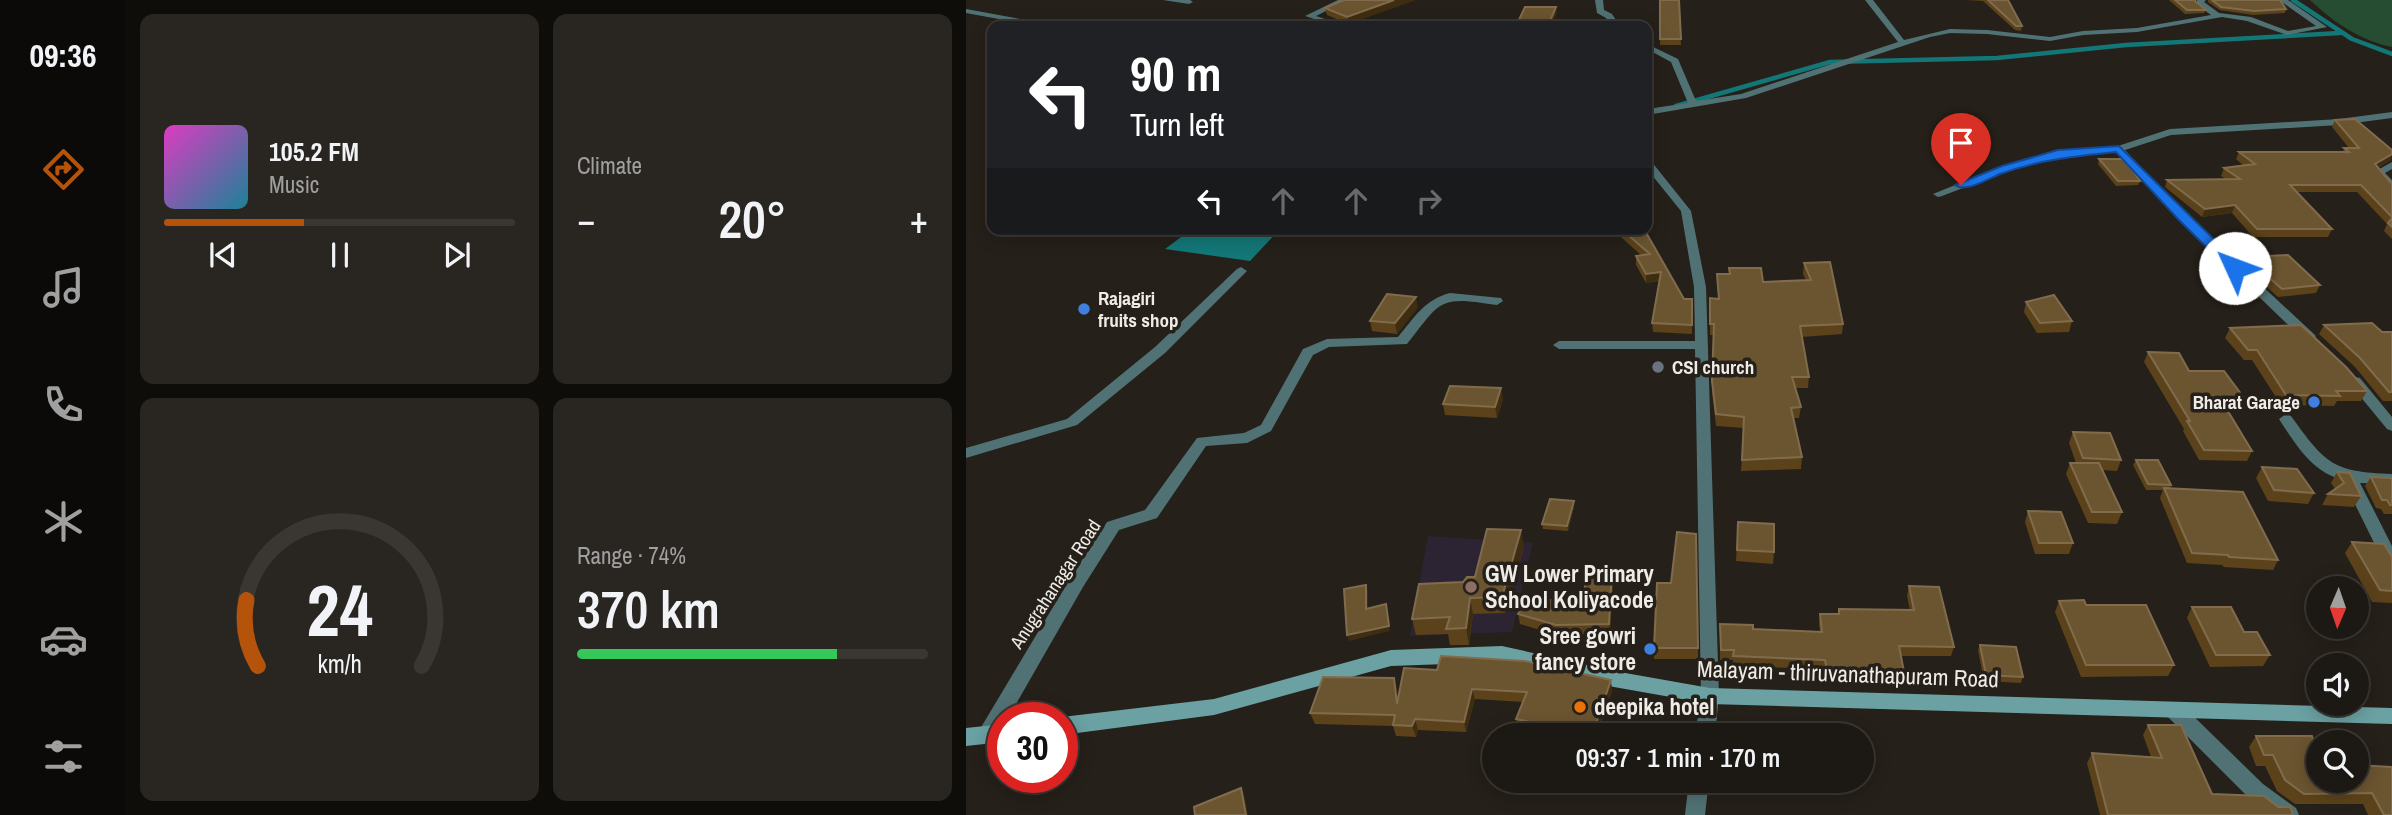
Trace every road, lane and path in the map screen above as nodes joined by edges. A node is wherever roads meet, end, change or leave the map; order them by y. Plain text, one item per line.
1 (1167, 0) edge
2 (1344, 0) edge
3 (1599, 0) edge
4 (1869, 0) edge
5 (2202, 0) edge
6 (2283, 0) edge
7 (1189, 2) dead end
8 (966, 11) edge
9 (2218, 16) junction
10 (1021, 21) edge
11 (1326, 21) edge
12 (1612, 21) edge
13 (1902, 43) junction
14 (1652, 49) edge
15 (1691, 102) junction
16 (1652, 111) edge
17 (2392, 115) edge
18 (2355, 120) junction
19 (2365, 129) edge
20 (2119, 149) junction
21 (2392, 165) edge
22 (1652, 169) edge
23 (2392, 186) edge
24 (1938, 194) dead end
25 (1241, 271) dead end
26 (1497, 301) dead end
27 (1559, 345) dead end
28 (1702, 345) junction
29 (2319, 347) edge
30 (2347, 372) edge
31 (2286, 419) dead end
32 (2392, 426) edge
33 (966, 453) edge
34 (2351, 479) junction
35 (2392, 480) edge
36 (2392, 563) edge
37 (1710, 696) junction
38 (1012, 702) edge
39 (2174, 710) junction
40 (2392, 716) edge
41 (1707, 723) edge
42 (1078, 724) edge
43 (987, 735) edge
44 (966, 737) edge
45 (1698, 793) edge
46 (1695, 815) edge
47 (2289, 815) edge

1 - 7 street
2 - 11 street
3 - 12 street
4 - 13 street
5 - 9 street
6 - 9 street
8 - 10 street
9 - 13 street
13 - 15 street
14 - 15 street
15 - 16 street
17 - 18 street
18 - 19 street
18 - 20 street
20 - 24 street
20 - 29 street
21 - 23 street
22 - 28 street
25 - 33 street
26 - 38 street, Anugrahanagar Road
27 - 28 street
28 - 37 street
30 - 32 street
31 - 34 street
34 - 35 street
34 - 36 street
37 - 39 main road, Malayam - thiruvanathapuram Road
37 - 41 street
37 - 42 main road, Malayam - thiruvanathapuram Road
39 - 40 main road, Malayam - thiruvanathapuram Road
39 - 47 street
43 - 44 main road
45 - 46 street

